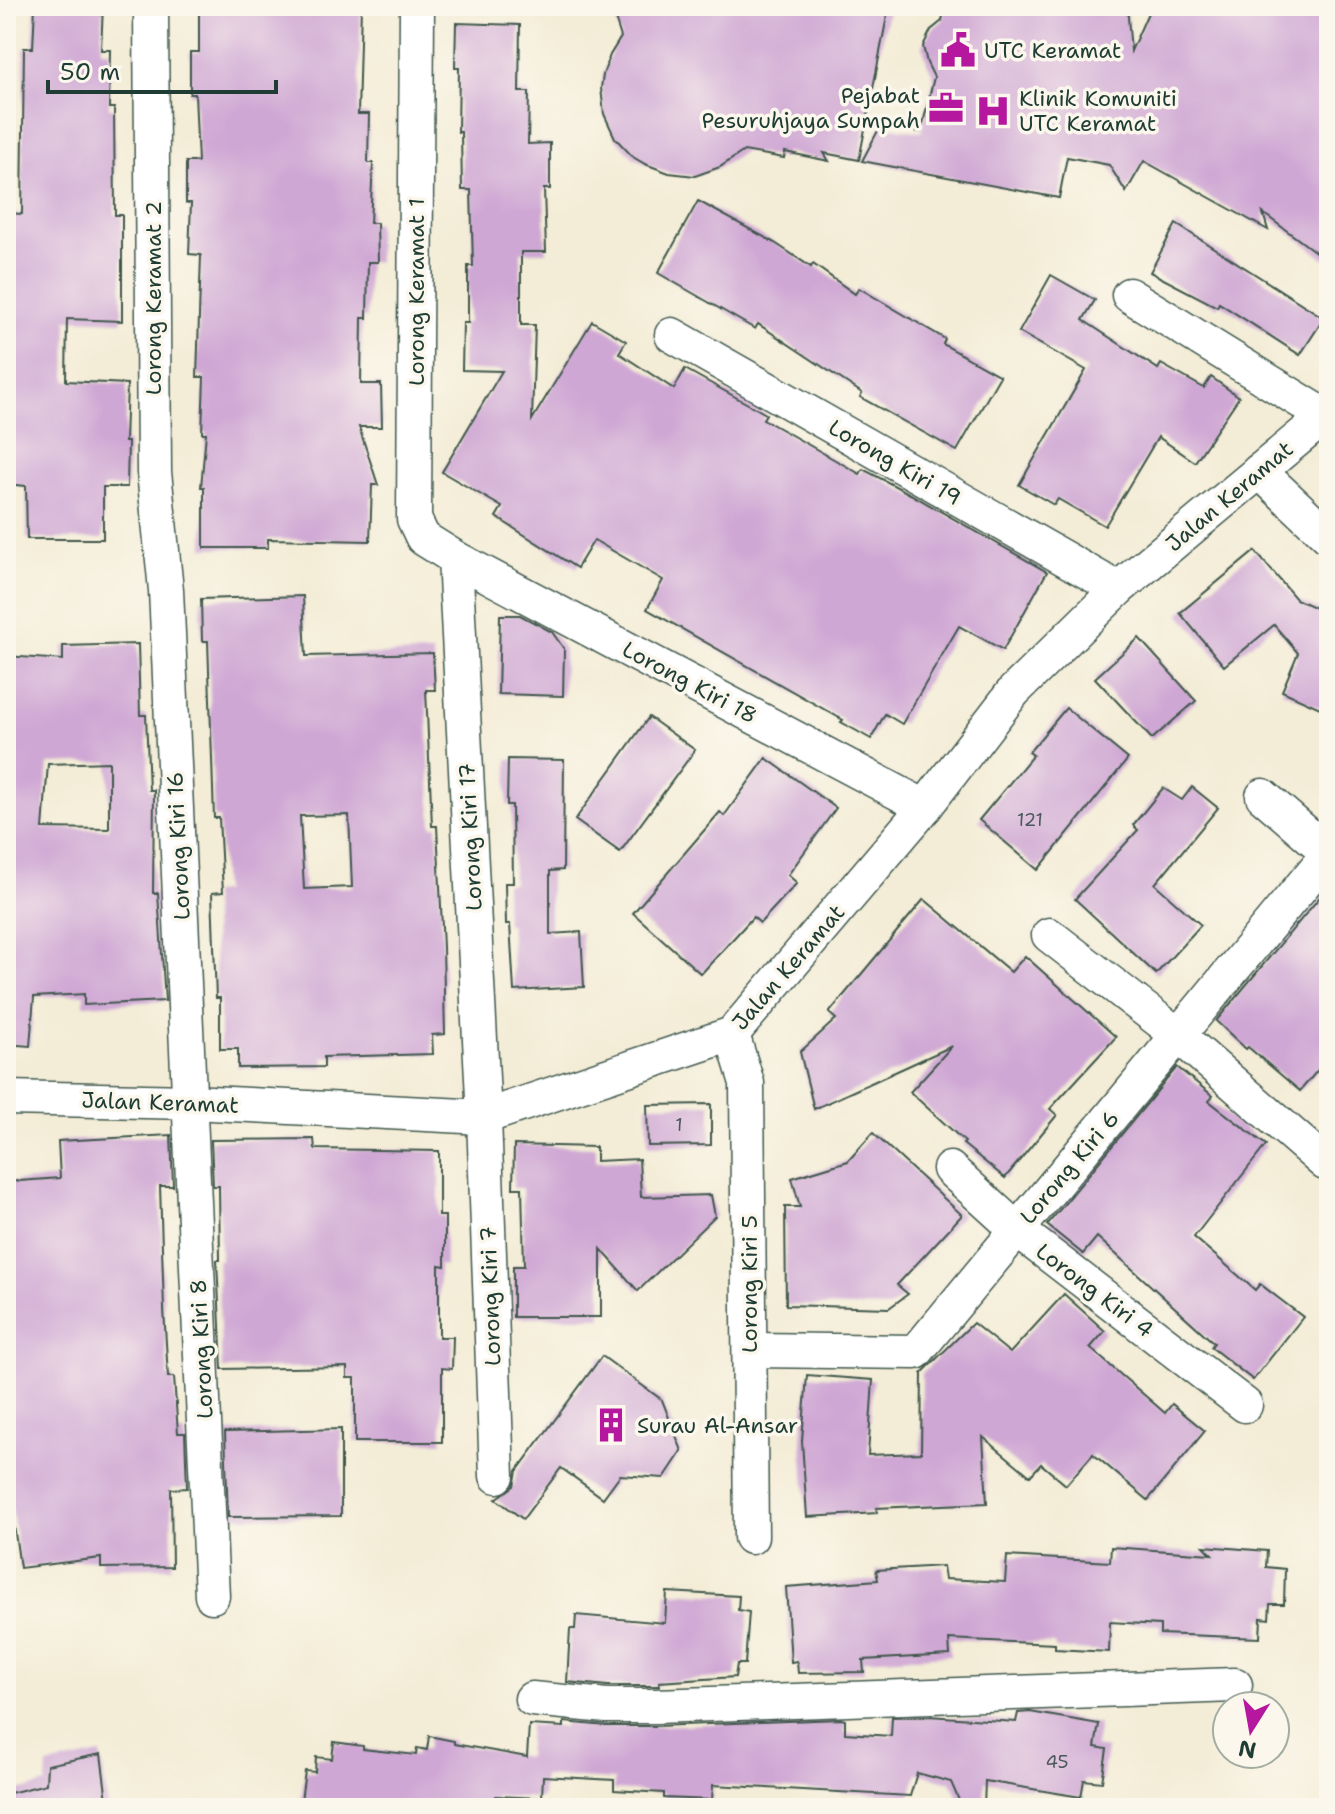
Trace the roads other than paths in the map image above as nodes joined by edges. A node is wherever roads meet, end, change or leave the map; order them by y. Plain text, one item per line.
1 (151, 6) edge
2 (417, 6) edge
3 (1129, 295) dead end
4 (672, 335) dead end
5 (1327, 414) edge
6 (1259, 471) junction
7 (1329, 537) edge
8 (455, 558) junction
9 (1118, 589) junction
10 (166, 590) joint
11 (1263, 796) dead end
12 (925, 807) junction
13 (1329, 853) edge
14 (1049, 935) dead end
15 (732, 1034) junction
16 (1178, 1035) junction
17 (6, 1098) edge
18 (191, 1102) junction
19 (484, 1117) junction
20 (1325, 1163) dead end
21 (950, 1169) dead end
22 (1017, 1230) junction
23 (750, 1350) junction
24 (1245, 1405) dead end
25 (497, 1476) dead end
26 (751, 1537) dead end
27 (212, 1596) dead end
28 (1235, 1685) dead end
29 (532, 1699) dead end

1 - 10 street, Lorong Keramat 2
2 - 8 street, Lorong Keramat 1
3 - 5 street
4 - 9 street, Lorong Kiri 19
5 - 6 street, Jalan Keramat
6 - 7 street
6 - 9 street, Jalan Keramat
8 - 12 street, Lorong Kiri 18
8 - 19 street, Lorong Kiri 17
9 - 12 street, Jalan Keramat
10 - 18 street, Lorong Kiri 16
11 - 13 street
12 - 15 street, Jalan Keramat
13 - 16 street, Lorong Kiri 6
14 - 16 street
15 - 19 street, Jalan Keramat
15 - 23 street, Lorong Kiri 5
16 - 20 street
16 - 22 street, Lorong Kiri 6
17 - 18 street, Jalan Keramat
18 - 19 street, Jalan Keramat
18 - 27 street, Lorong Kiri 8
19 - 25 street, Lorong Kiri 7
21 - 22 street, Lorong Kiri 4
22 - 23 street, Lorong Kiri 6
22 - 24 street, Lorong Kiri 4
23 - 26 street, Lorong Kiri 5
28 - 29 street

